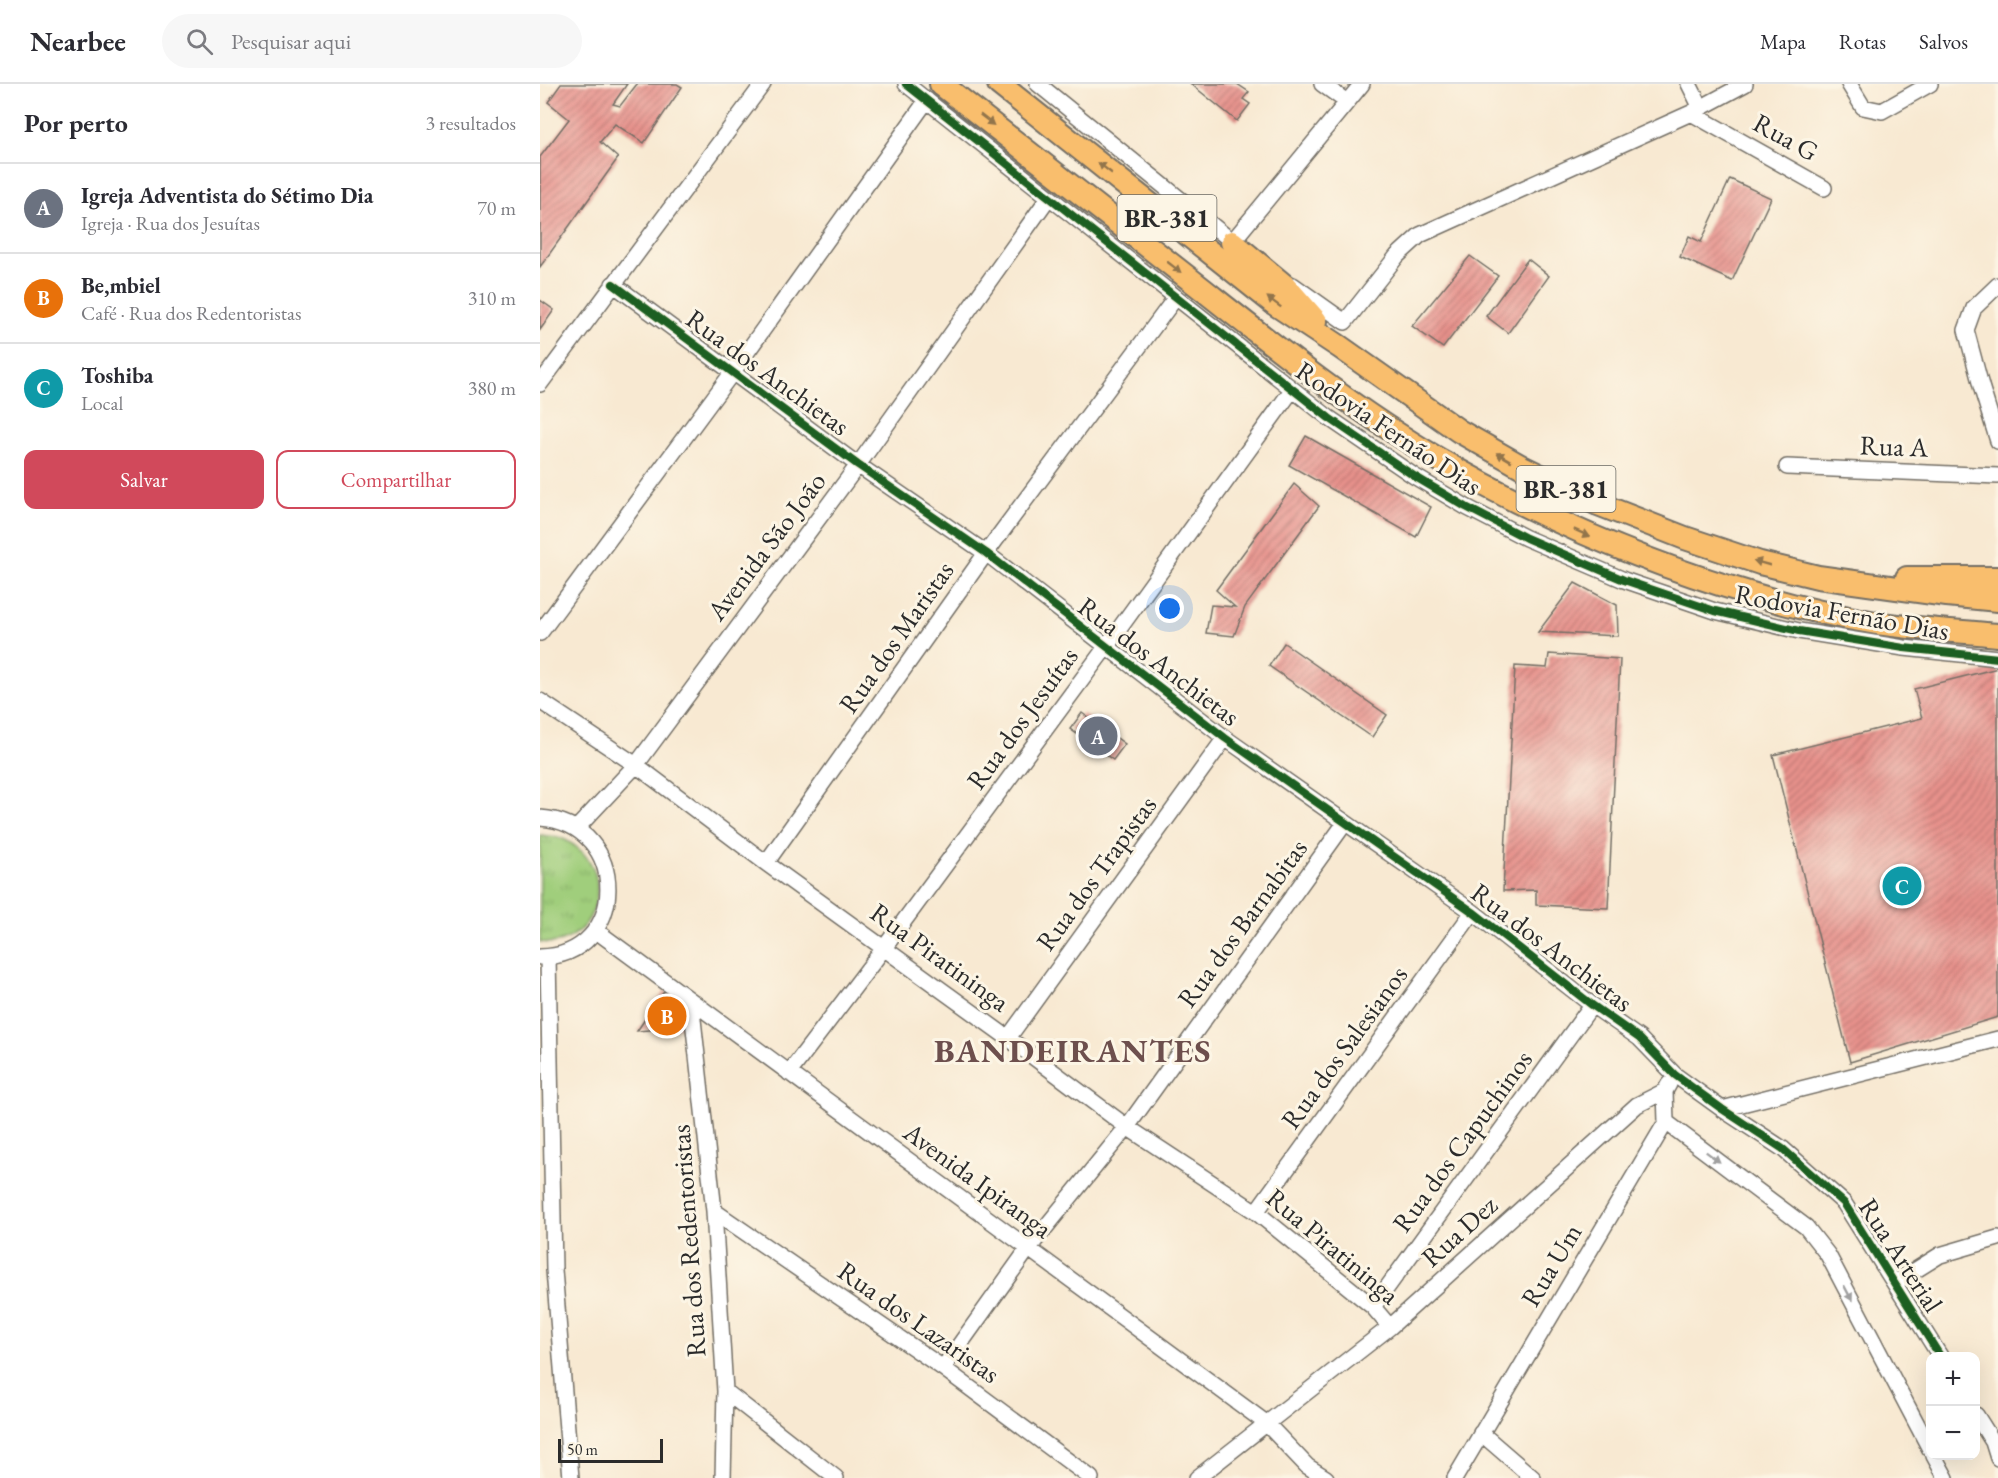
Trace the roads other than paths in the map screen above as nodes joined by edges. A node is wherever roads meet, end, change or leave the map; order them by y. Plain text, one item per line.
1 (763, 84) edge
2 (906, 84) edge
3 (999, 84) edge
4 (1038, 84) edge
5 (1322, 84) edge
6 (1362, 84) edge
7 (1689, 84) edge
8 (1745, 84) edge
9 (1849, 84) edge
10 (1930, 84) edge
11 (934, 92) edge
12 (1347, 102) junction
13 (1696, 111) junction
14 (1824, 188) dead end
15 (1049, 197) junction
16 (1232, 242) junction
17 (613, 284) junction
18 (1998, 285) edge
19 (1176, 297) junction
20 (1340, 347) junction
21 (732, 374) junction
22 (540, 384) edge
23 (1292, 390) junction
24 (1998, 441) edge
25 (858, 465) junction
26 (1787, 467) dead end
27 (1998, 476) edge
28 (987, 554) junction
29 (1818, 578) junction
30 (1998, 578) edge
31 (1998, 600) edge
32 (540, 633) edge
33 (1998, 635) edge
34 (1106, 647) junction
35 (1998, 658) edge
36 (540, 701) edge
37 (1225, 738) junction
38 (636, 765) junction
39 (540, 818) edge
40 (1345, 823) junction
41 (576, 829) junction
42 (766, 863) junction
43 (1473, 912) junction
44 (595, 930) junction
45 (884, 948) junction
46 (544, 957) edge
47 (691, 1001) junction
48 (1592, 1005) junction
49 (1008, 1038) junction
50 (1998, 1039) edge
51 (545, 1067) edge
52 (789, 1072) junction
53 (1675, 1075) junction
54 (1665, 1091) junction
55 (1722, 1109) junction
56 (1666, 1122) junction
57 (1127, 1127) junction
58 (714, 1211) junction
59 (1256, 1212) junction
60 (547, 1235) edge
61 (1998, 1238) edge
62 (1028, 1249) junction
63 (1894, 1283) junction
64 (1373, 1307) junction
65 (1390, 1327) junction
66 (1937, 1352) edge
67 (944, 1368) junction
68 (725, 1391) junction
69 (1980, 1421) edge
70 (1266, 1423) junction
71 (1481, 1433) junction
72 (1926, 1441) edge
73 (1998, 1458) edge
74 (1937, 1460) edge
75 (1312, 1472) edge
76 (572, 1477) edge
77 (723, 1478) edge
78 (836, 1478) edge
79 (1091, 1478) edge
80 (1197, 1478) edge
81 (1326, 1478) edge
82 (1455, 1478) edge
83 (1533, 1478) edge
84 (1946, 1478) edge

1 - 17 street
2 - 11 street, Rodovia Fernão Dias / BR-381
20 -> 3 highway, Rodovia Fernão Dias / BR-381
4 - 16 street, BR-381
5 - 12 street
6 - 12 street
7 - 13 street
8 - 13 street
9 - 10 street
11 - 15 street, Rodovia Fernão Dias / BR-381
11 - 21 street
11 -> 33 highway, Rodovia Fernão Dias / BR-381
12 - 16 street
13 - 14 street, Rua G
13 - 16 street
15 - 19 street, Rodovia Fernão Dias / BR-381
15 - 25 street, Avenida São João
16 - 20 highway, BR-381
17 - 21 street, Rua dos Anchietas
17 - 22 street
18 - 24 street
19 - 23 street, Rodovia Fernão Dias / BR-381
19 - 28 street, Rua dos Maristas
29 -> 20 highway, Rodovia Fernão Dias / BR-381
21 - 25 street, Rua dos Anchietas
21 - 32 street
23 - 34 street, Rua dos Jesuítas
23 - 35 street, Rodovia Fernão Dias / BR-381
25 - 28 street, Rua dos Anchietas
25 - 38 street, Avenida São João
26 - 27 street, Rua A
28 - 34 street, Rua dos Anchietas
28 - 42 street, Rua dos Maristas
29 - 30 highway
29 - 31 highway, Rodovia Fernão Dias / BR-381
34 - 37 street, Rua dos Anchietas
34 - 45 street, Rua dos Jesuítas
36 - 38 street, Rua Piratininga
37 - 40 street, Rua dos Anchietas
37 - 49 street, Rua dos Trapistas
38 - 41 street, Avenida São João
38 - 42 street, Rua Piratininga
39 - 41 street
40 - 43 street, Rua dos Anchietas
40 - 57 street, Rua dos Barnabitas
41 - 44 street
42 - 45 street, Rua Piratininga
43 - 48 street, Rua dos Anchietas
43 - 59 street, Rua dos Salesianos
44 - 46 street
44 - 47 street, Avenida Ipiranga
45 - 49 street, Rua Piratininga
45 - 52 street, Rua dos Jesuítas
46 - 51 street
47 - 52 street, Avenida Ipiranga
47 - 58 street, Rua dos Redentoristas
48 - 53 street, Rua dos Anchietas
48 - 64 street, Rua dos Capuchinos
49 - 57 street, Rua Piratininga
50 - 55 street
51 - 60 street
52 - 62 street, Avenida Ipiranga
53 - 54 street
53 - 55 street, Rua Arterial
54 - 56 street
54 - 65 street, Rua Dez
55 - 63 street, Rua Arterial
56 - 71 street, Rua Um
56 -> 72 street
57 - 59 street, Rua Piratininga
57 - 62 street, Rua dos Barnabitas
58 - 67 street, Rua dos Lazaristas
58 - 68 street, Rua dos Redentoristas
59 - 64 street, Rua Piratininga
60 - 76 street
61 - 63 street
62 - 67 street, Rua dos Barnabitas
62 - 70 street, Avenida Ipiranga
63 - 66 street, Rua Arterial
64 - 65 street, Rua Piratininga
65 - 70 street, Rua Dez
67 - 79 street, Rua dos Lazaristas
68 - 77 street, Rua dos Redentoristas
68 - 78 street
69 - 73 street
70 - 75 street, Avenida Ipiranga
70 - 80 street, Rua Dez
71 - 82 street, Rua Um
71 - 83 street
74 - 84 street
75 - 81 street, Avenida Ipiranga

